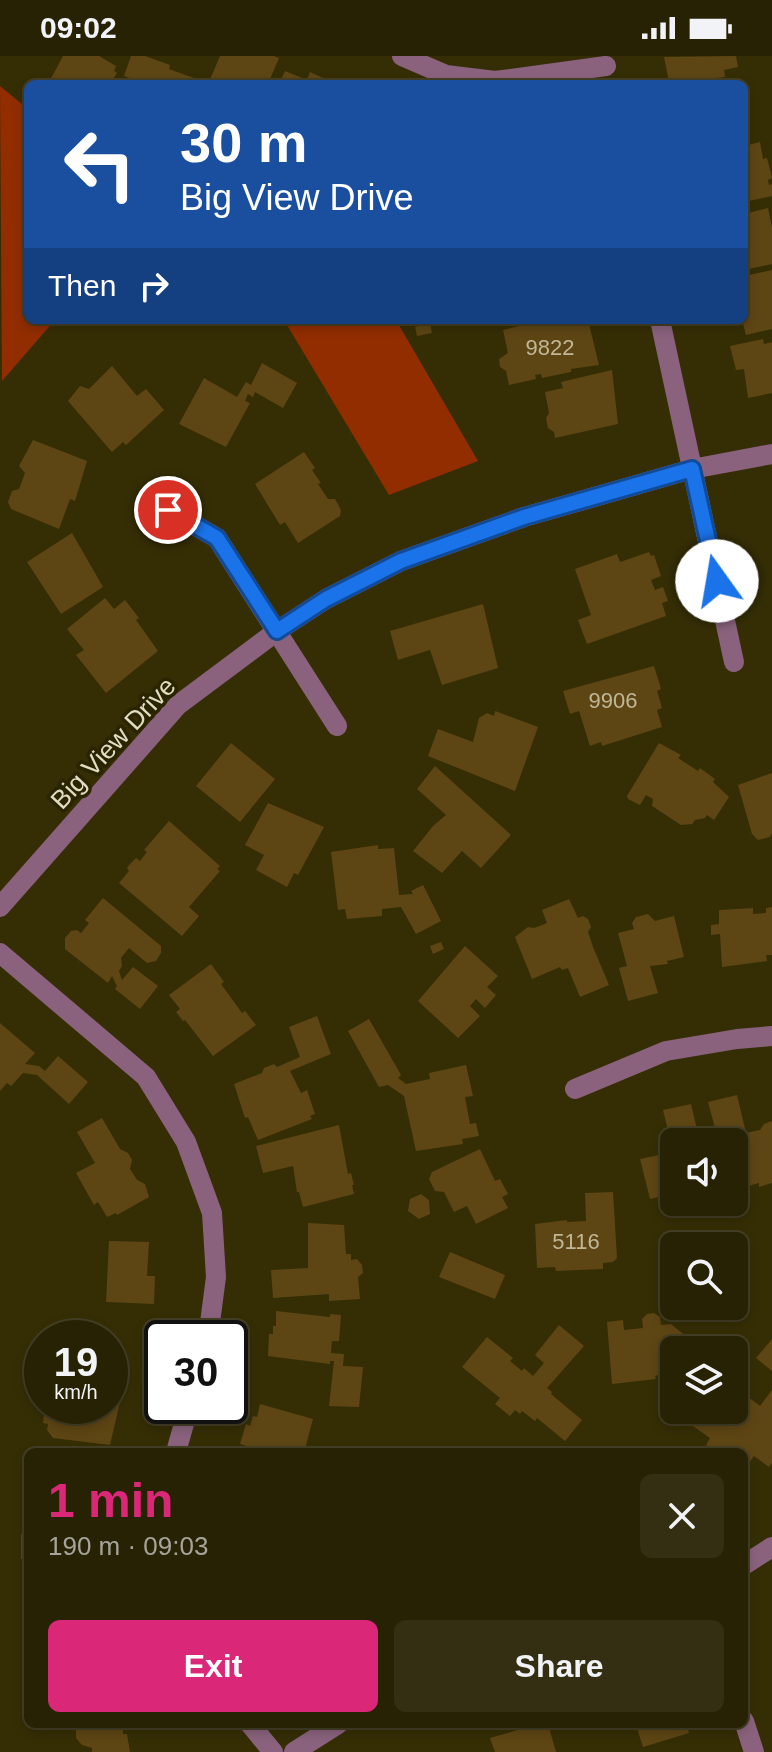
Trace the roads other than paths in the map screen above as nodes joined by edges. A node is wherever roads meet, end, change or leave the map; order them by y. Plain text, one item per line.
1 (402, 56) edge
2 (606, 69) edge
3 (487, 80) edge
4 (504, 80) edge
5 (661, 324) edge
6 (772, 454) edge
7 (692, 469) junction
8 (168, 510) dead end
9 (277, 631) junction
10 (734, 662) dead end
11 (337, 726) dead end
12 (0, 907) edge
13 (0, 953) edge
14 (772, 1036) edge
15 (575, 1089) dead end
16 (210, 1320) edge
17 (184, 1424) edge
18 (177, 1448) edge
19 (772, 1547) edge
20 (748, 1562) edge
21 (253, 1728) edge
22 (332, 1728) edge
23 (746, 1728) edge
24 (273, 1752) edge
25 (294, 1752) edge
26 (754, 1752) edge

1 - 3 street
2 - 4 street
5 - 7 street
6 - 7 street, Big View Drive
7 - 9 street, Big View Drive
7 - 10 street
8 - 9 street
9 - 11 street
9 - 12 street, Big View Drive
13 - 16 street
14 - 15 street
17 - 18 street
19 - 20 street
21 - 24 street
22 - 25 street
23 - 26 street

